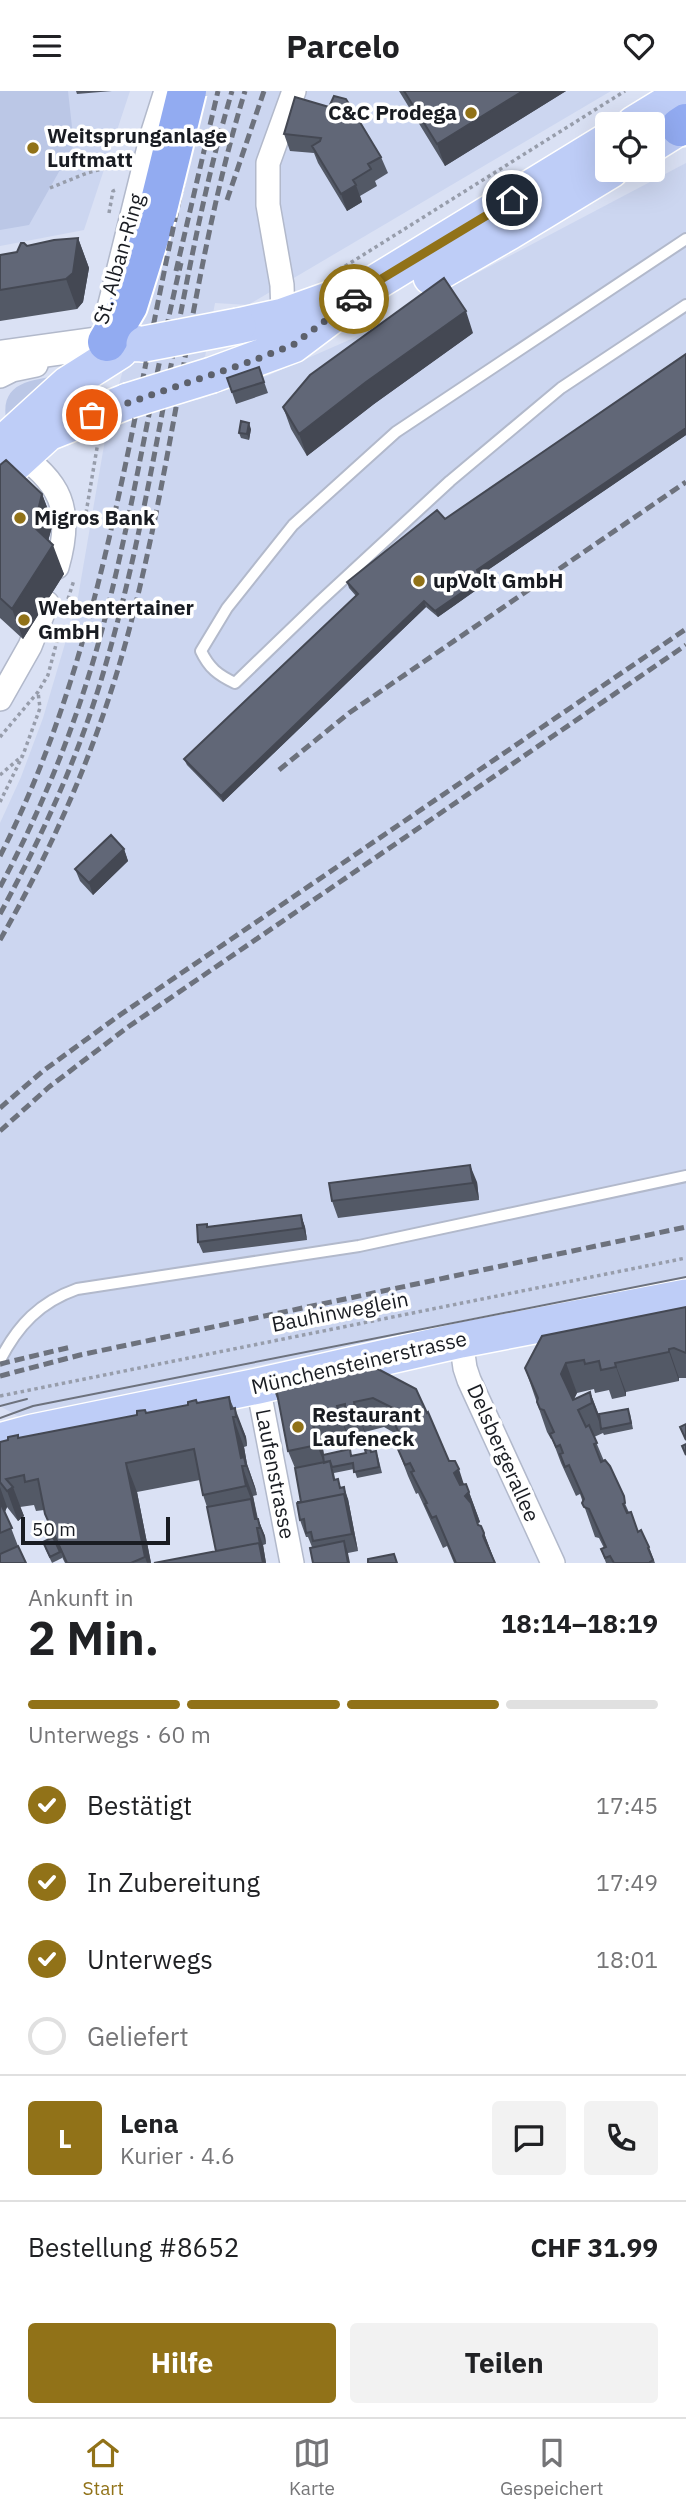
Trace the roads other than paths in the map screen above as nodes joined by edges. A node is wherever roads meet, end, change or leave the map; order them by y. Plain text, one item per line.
1 (166, 91) edge
2 (187, 91) edge
3 (293, 91) edge
4 (595, 148) edge
5 (595, 180) edge
6 (686, 239) edge
7 (686, 305) edge
8 (288, 330) junction
9 (119, 344) junction
10 (0, 357) edge
11 (212, 375) junction
12 (0, 376) edge
13 (12, 449) edge
14 (57, 567) dead end
15 (47, 603) dead end
16 (0, 699) edge
17 (686, 1176) edge
18 (686, 1297) edge
19 (461, 1340) junction
20 (0, 1360) edge
21 (258, 1386) junction
22 (11, 1435) edge
23 (292, 1563) edge
24 (553, 1563) edge

1 - 9 street, St. Alban-Ring
2 - 9 highway, bridge
3 - 8 street
4 - 8 main road
5 - 8 main road
6 - 7 lane
8 - 9 main road, bridge
8 - 11 main road
9 - 10 main road
9 - 11 main road
9 - 12 street
9 - 13 main road
9 - 13 main road
11 - 13 main road, bridge
13 - 14 street
15 - 16 street
17 - 20 lane
18 - 19 main road, Münchensteinerstrasse
19 - 21 main road, Münchensteinerstrasse
19 - 24 street, Delsbergerallee
21 - 22 main road, Münchensteinerstrasse
21 - 23 street, Laufenstrasse

